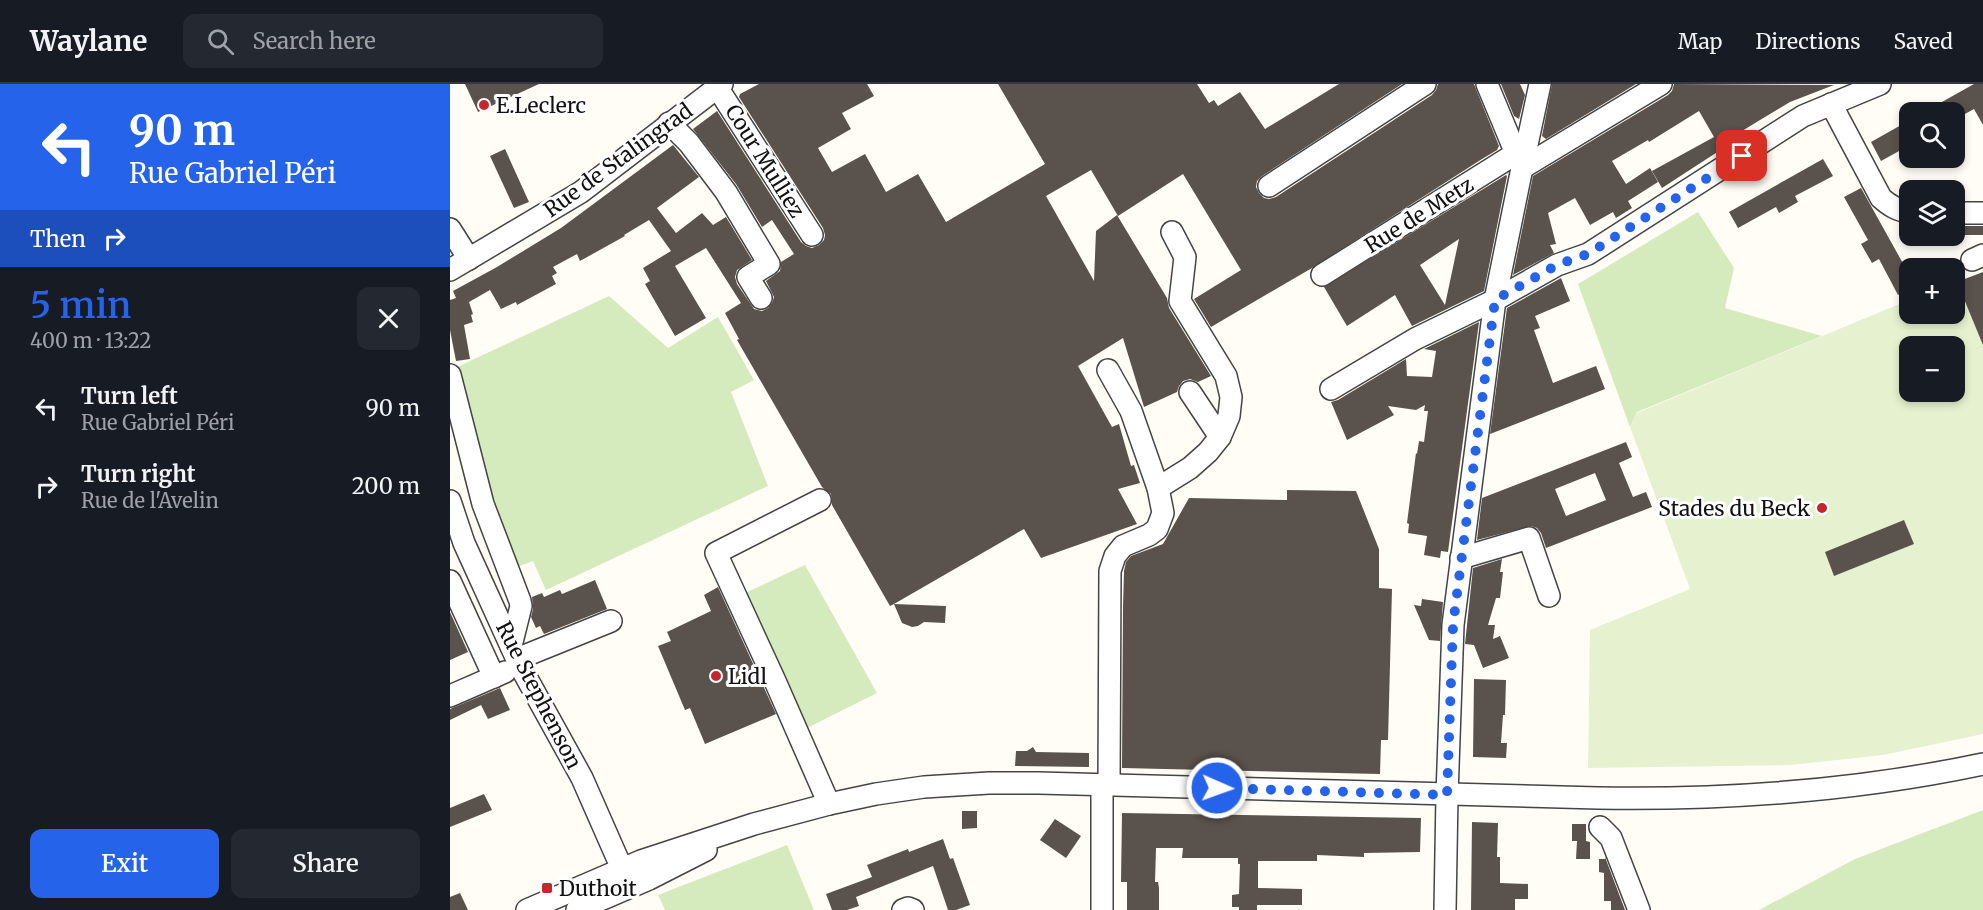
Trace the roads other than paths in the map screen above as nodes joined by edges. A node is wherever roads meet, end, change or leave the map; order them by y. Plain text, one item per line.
1 (1425, 84) edge
2 (1487, 84) edge
3 (1540, 84) edge
4 (1661, 84) edge
5 (1880, 84) edge
6 (720, 85) edge
7 (1831, 104) junction
8 (669, 123) junction
9 (1518, 161) junction
10 (1269, 186) dead end
11 (1899, 210) edge
12 (1965, 213) edge
13 (1983, 213) edge
14 (450, 229) edge
15 (1172, 232) dead end
16 (812, 235) dead end
17 (469, 259) junction
18 (450, 270) edge
19 (1322, 275) dead end
20 (761, 298) dead end
21 (1495, 300) junction
22 (1108, 370) dead end
23 (450, 375) edge
24 (1331, 389) dead end
25 (1190, 392) dead end
26 (1220, 437) junction
27 (1158, 488) junction
28 (820, 500) dead end
29 (450, 501) edge
30 (452, 526) edge
31 (1461, 558) junction
32 (450, 581) edge
33 (1549, 596) dead end
34 (611, 621) dead end
35 (516, 657) junction
36 (494, 677) junction
37 (450, 696) edge
38 (1983, 764) edge
39 (1105, 785) junction
40 (1447, 795) junction
41 (1598, 798) junction
42 (829, 804) junction
43 (1600, 827) junction
44 (1603, 855) dead end
45 (626, 878) junction
46 (527, 910) edge
47 (577, 910) edge
48 (903, 910) edge
49 (913, 910) edge
50 (1101, 910) edge
51 (1445, 910) edge
52 (1639, 910) edge

1 - 10 street
2 - 9 street
3 - 9 street
4 - 9 street, Rue de Metz
5 - 7 street
6 - 8 street, Rue de Stalingrad
6 - 16 street, Cour Mulliez
7 - 11 street
7 - 21 street
8 - 17 street, Rue de Stalingrad
8 - 20 street
9 - 19 street, Rue de Metz
9 - 21 street
12 - 13 street
14 - 17 street
15 - 26 street
17 - 18 street, Rue de Stalingrad
21 - 24 street
21 - 31 street
22 - 27 street
23 - 35 street
25 - 26 street
26 - 27 street
27 - 39 street
28 - 42 street
29 - 30 street, Rue Stephenson
30 - 35 street, Rue Stephenson
31 - 33 street
31 - 40 street
32 - 36 street
34 - 35 street
35 - 36 street
35 - 45 street, Rue Stephenson
36 - 37 street
38 - 41 street
39 - 40 street
39 - 42 street
39 - 50 street
40 - 41 street
40 - 51 street
41 - 43 street
42 - 45 street
43 - 44 street
43 - 52 street
45 - 46 street
45 - 47 street
48 - 49 street

